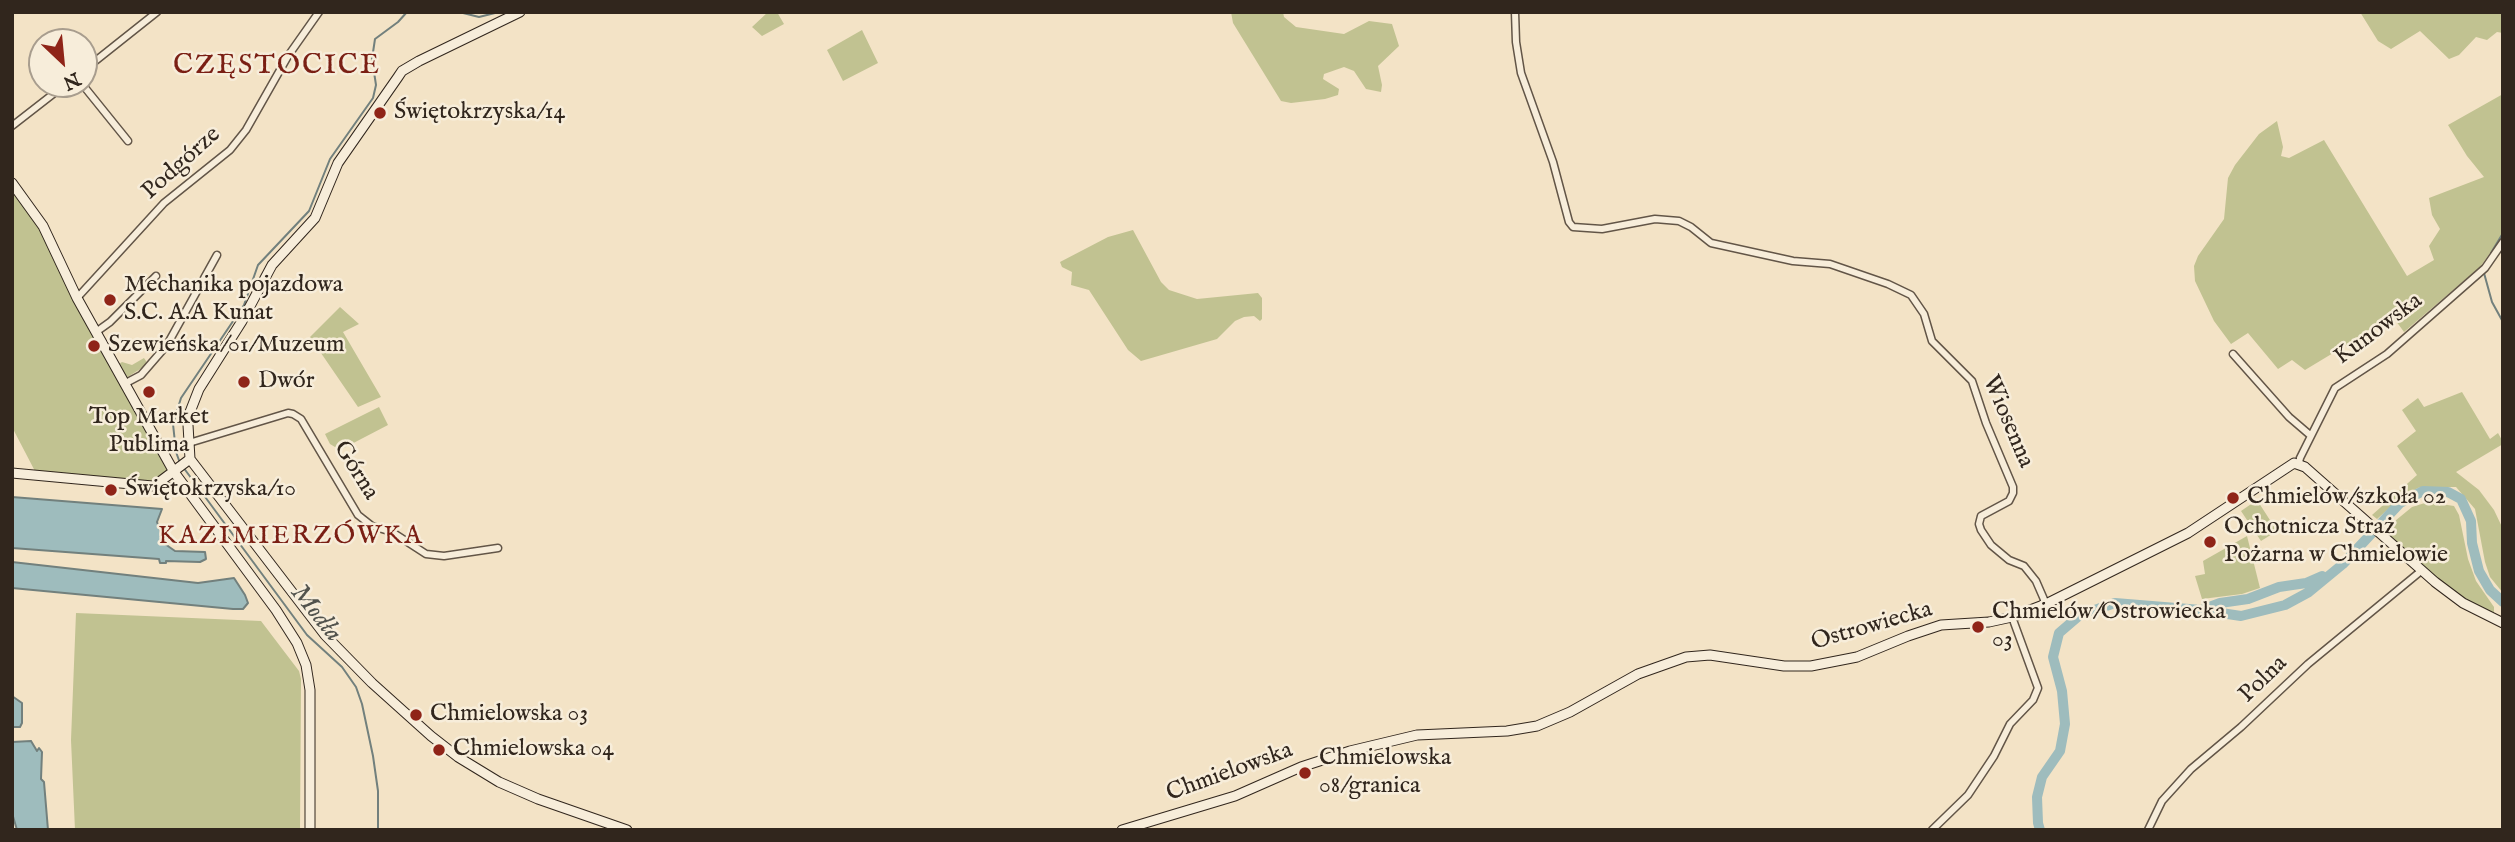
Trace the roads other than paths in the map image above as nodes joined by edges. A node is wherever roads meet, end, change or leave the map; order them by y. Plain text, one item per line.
1 (157, 12) edge
2 (319, 12) edge
3 (520, 12) edge
4 (1515, 12) edge
5 (98, 59) edge
6 (48, 98) edge
7 (93, 98) edge
8 (12, 127) edge
9 (128, 141) dead end
10 (12, 183) edge
11 (2503, 242) edge
12 (217, 254) dead end
13 (156, 276) dead end
14 (78, 298) junction
15 (96, 332) junction
16 (2233, 354) dead end
17 (124, 384) junction
18 (2310, 435) junction
19 (189, 443) junction
20 (2299, 463) junction
21 (182, 466) junction
22 (12, 473) edge
23 (154, 486) junction
24 (185, 489) junction
25 (498, 548) dead end
26 (2421, 571) junction
27 (2046, 604) junction
28 (2012, 617) junction
29 (2503, 623) edge
30 (1350, 751) joint
31 (622, 829) edge
32 (310, 830) edge
33 (1122, 830) edge
34 (1932, 830) edge
35 (2148, 830) edge

1 - 5 street
2 - 14 street, Podgórze
3 - 19 street
4 - 27 street, Wiosenna
6 - 8 street
7 - 9 street
10 - 14 street
11 - 18 street, Kunowska
12 - 17 street
13 - 15 street
14 - 15 street
15 - 17 street
16 - 18 street
17 - 21 street
18 - 20 street, Kunowska
19 - 21 street
19 - 25 street, Górna
20 - 26 street
20 - 27 street, Ostrowiecka
21 - 23 street
21 - 24 street
21 - 31 street
22 - 23 street
23 - 24 street
24 - 32 street
26 - 29 street
26 - 35 street, Polna
27 - 28 street, Ostrowiecka
28 - 30 street, Ostrowiecka
28 - 34 street
30 - 33 street, Chmielowska

